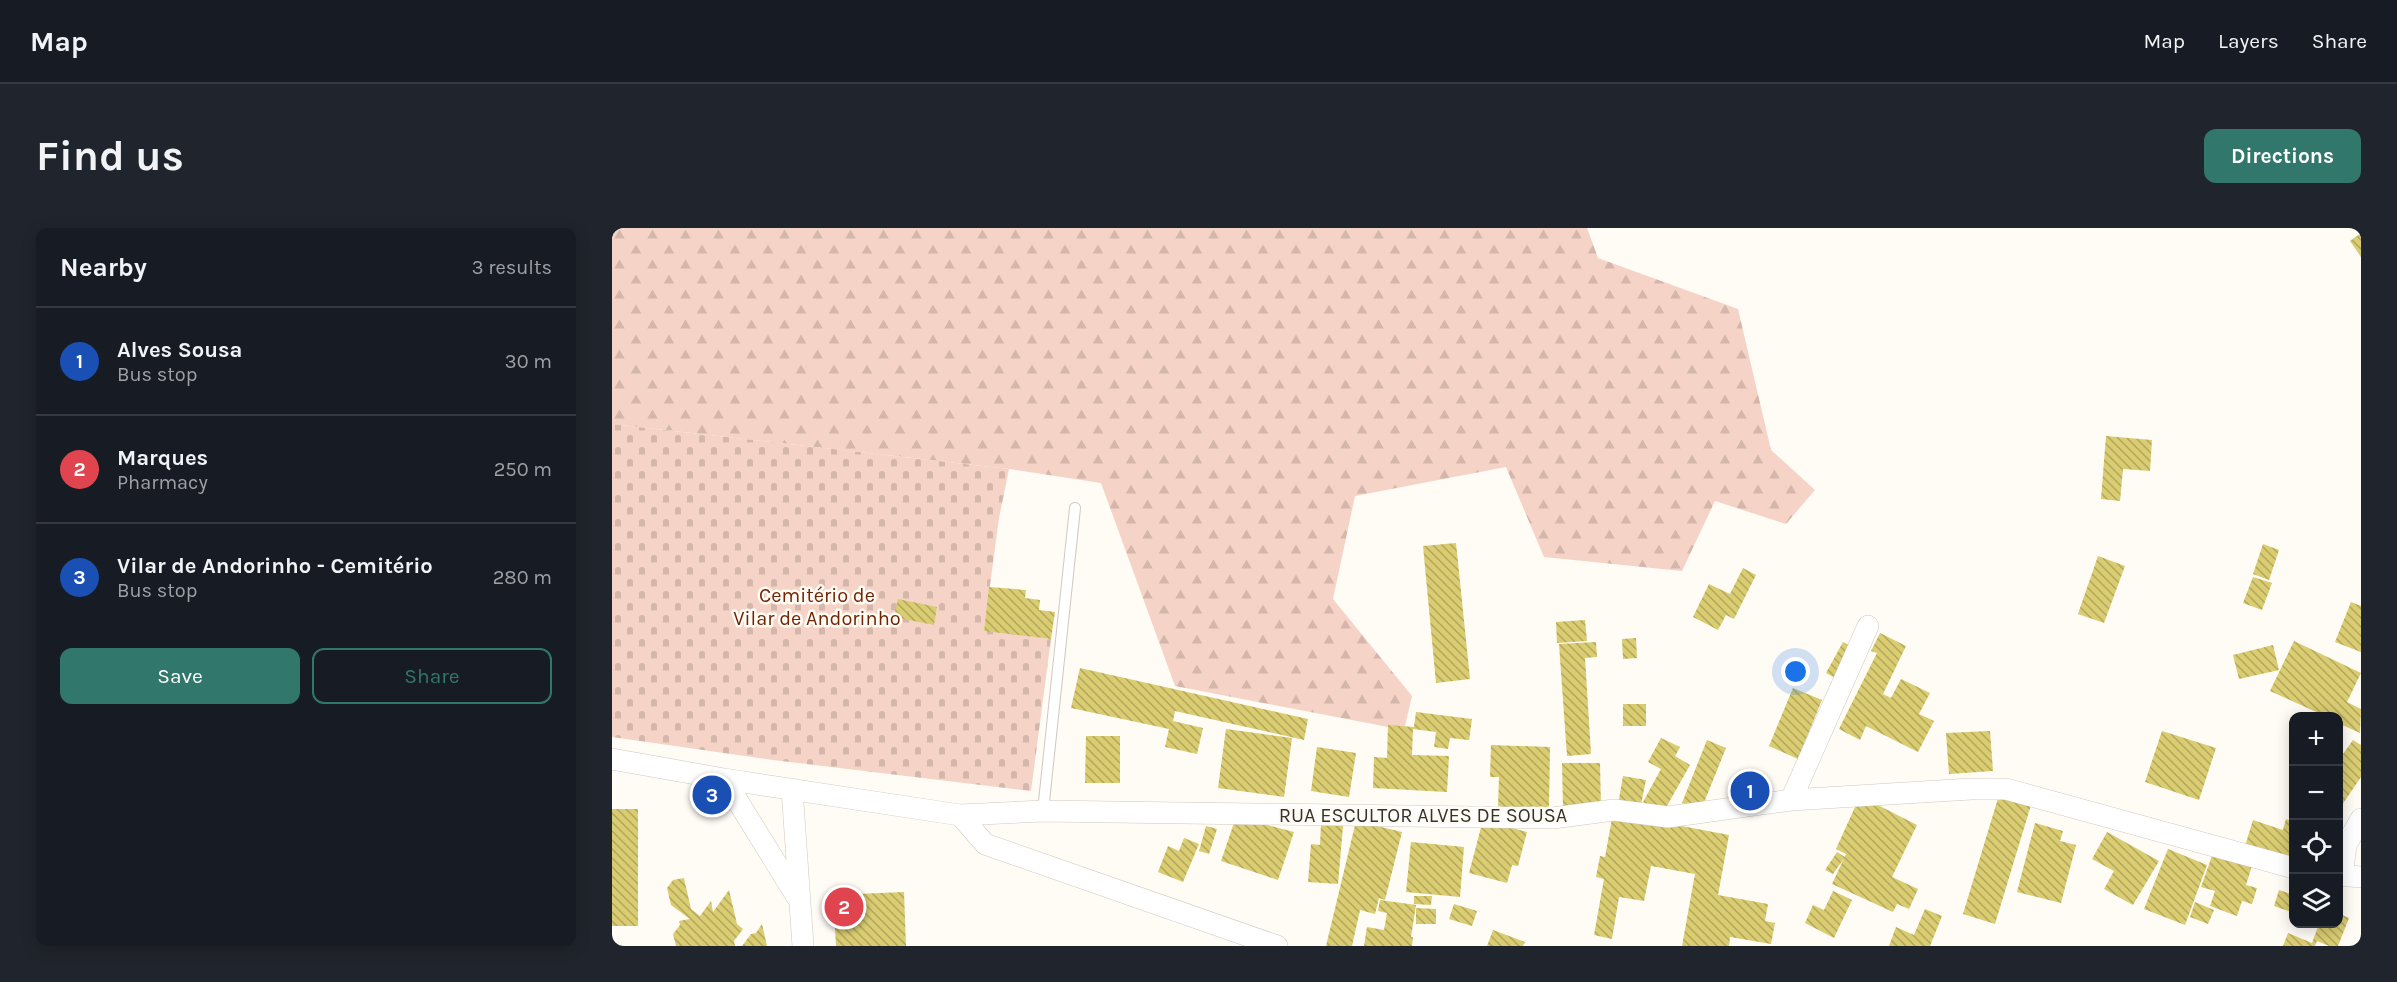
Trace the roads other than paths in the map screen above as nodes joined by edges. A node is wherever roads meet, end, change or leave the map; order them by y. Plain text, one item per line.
1 (1075, 508) dead end
2 (1868, 626) dead end
3 (612, 759) edge
4 (724, 779) junction
5 (792, 789) junction
6 (1791, 800) junction
7 (1043, 811) junction
8 (960, 815) junction
9 (2361, 819) edge
10 (2289, 867) edge
11 (2347, 876) edge
12 (798, 900) junction
13 (802, 946) edge
14 (1277, 946) edge

1 - 7 lane
2 - 6 street
3 - 4 street
4 - 5 street
4 - 12 street
5 - 8 street, RUA ESCULTOR ALVES DE SOUSA
5 - 12 street
6 - 7 street, RUA ESCULTOR ALVES DE SOUSA
6 - 10 street, RUA ESCULTOR ALVES DE SOUSA
7 - 8 street, RUA ESCULTOR ALVES DE SOUSA
8 - 14 street
9 - 11 street
12 - 13 street

